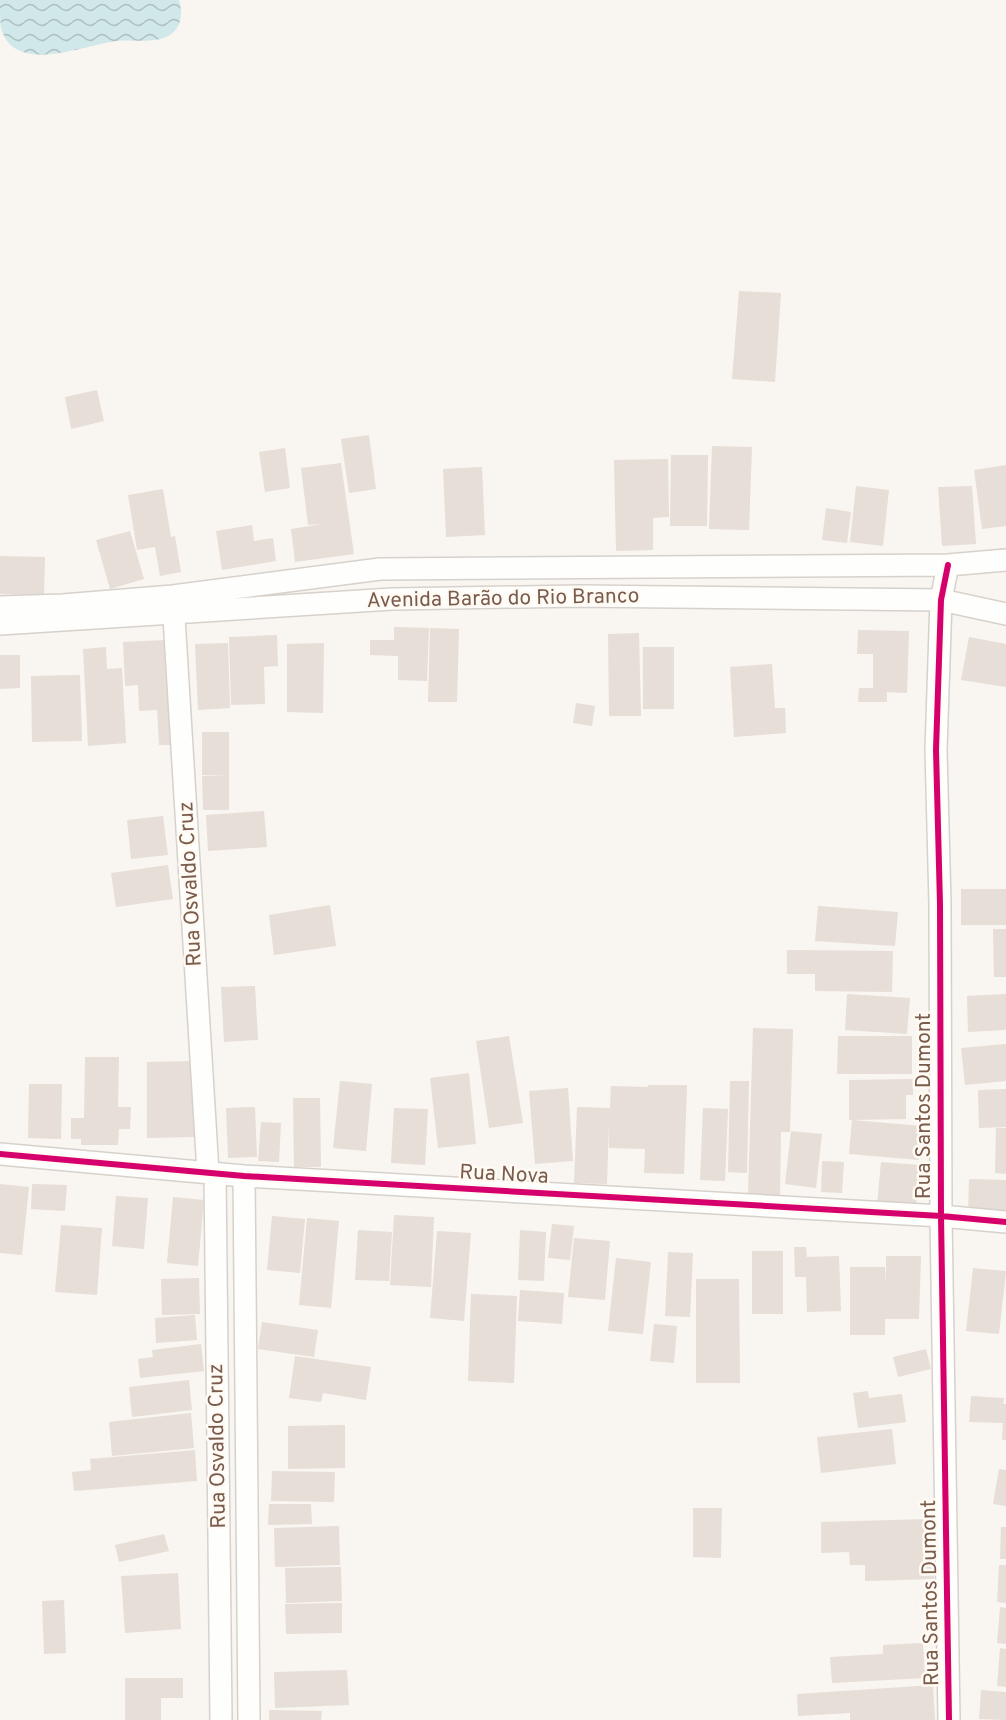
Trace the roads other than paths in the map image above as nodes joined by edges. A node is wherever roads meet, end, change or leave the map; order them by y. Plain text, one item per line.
1 (1006, 560) edge
2 (948, 566) junction
3 (941, 600) junction
4 (173, 604) junction
5 (0, 607) edge
6 (1006, 614) edge
7 (0, 624) edge
8 (0, 1154) edge
9 (211, 1172) junction
10 (244, 1176) junction
11 (941, 1216) junction
12 (1006, 1222) edge
13 (221, 1720) edge
14 (249, 1720) edge
15 (949, 1720) edge

1 - 2 street, Avenida Barão do Rio Branco
2 - 3 street, Rua Santos Dumont
2 - 4 street, Avenida Barão do Rio Branco
3 - 4 street, Avenida Barão do Rio Branco
3 - 6 street, Avenida Barão do Rio Branco
3 - 11 street, Rua Santos Dumont
4 - 5 street, Avenida Barão do Rio Branco
4 - 7 street, Avenida Barão do Rio Branco
4 - 9 street, Rua Osvaldo Cruz
8 - 9 street, Rua Nova
9 - 10 street, Rua Nova
9 - 13 street, Rua Osvaldo Cruz
10 - 11 street, Rua Nova
10 - 14 street, Rua Osvaldo Cruz
11 - 12 street, Rua Nova
11 - 15 street, Rua Santos Dumont

